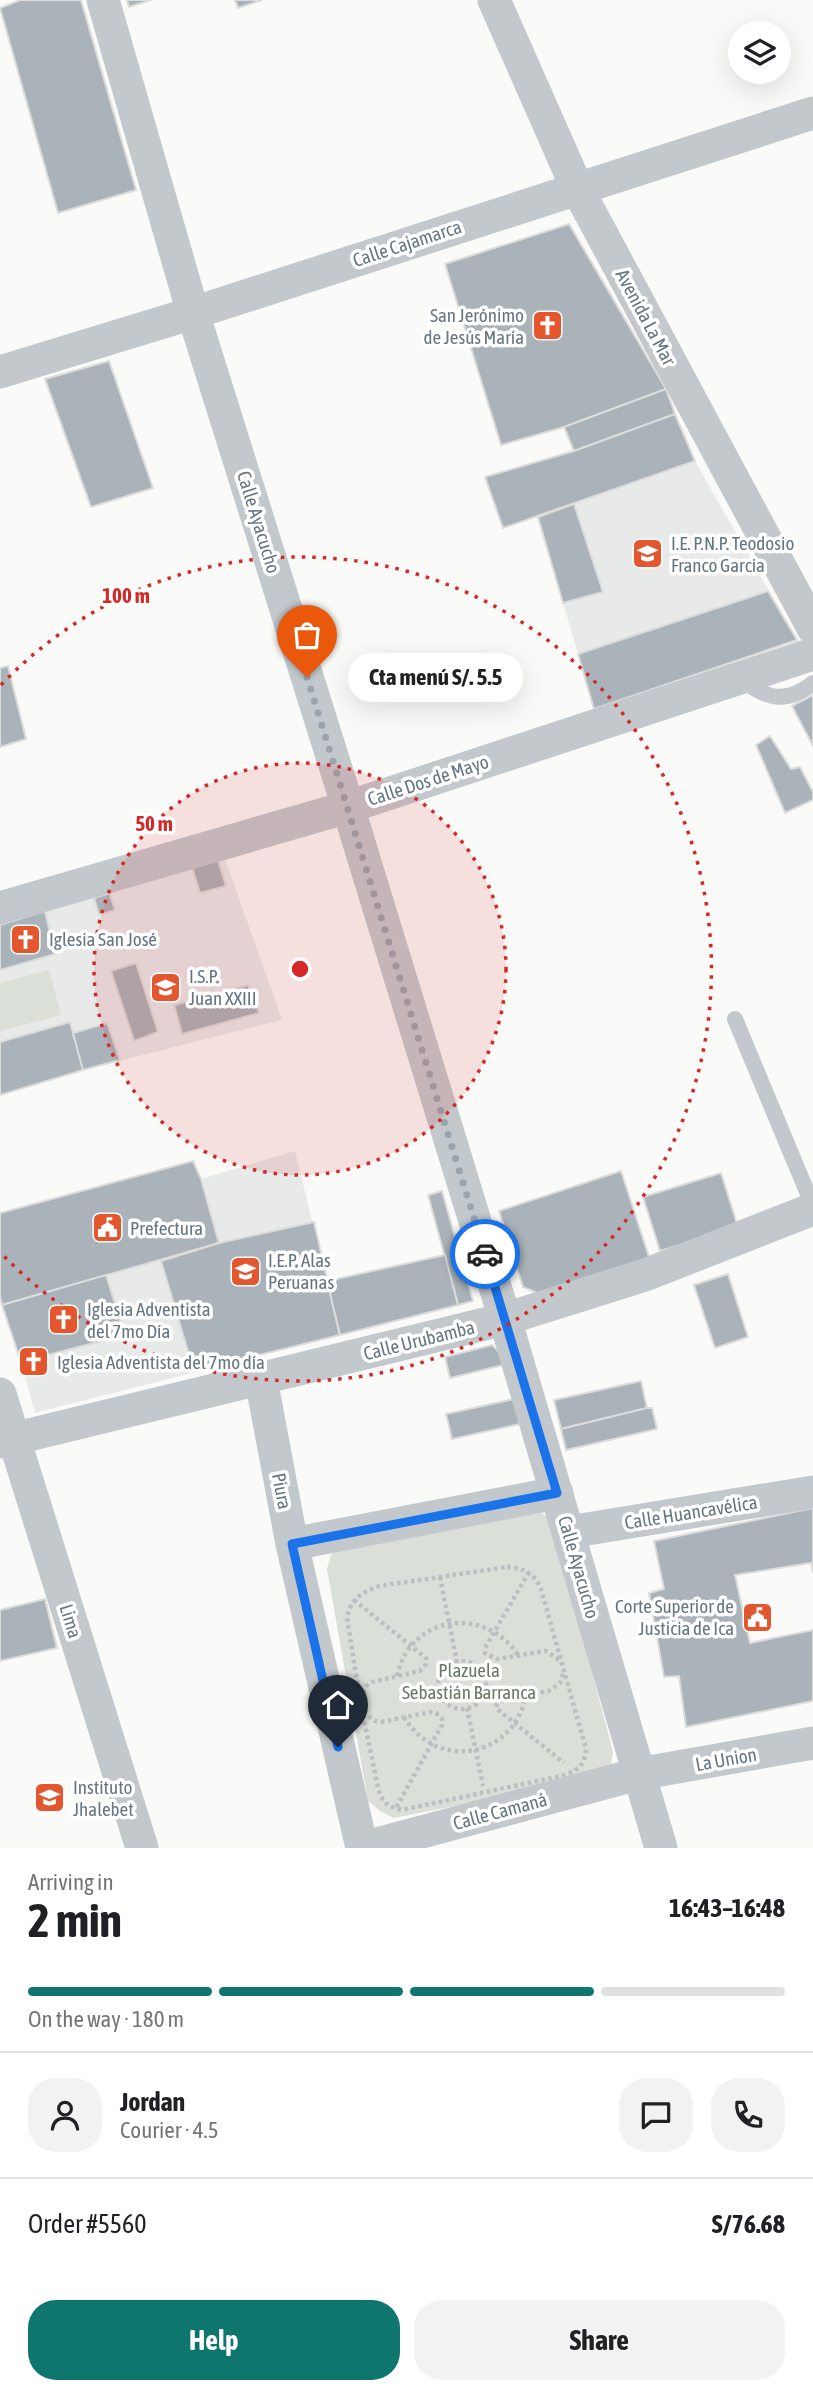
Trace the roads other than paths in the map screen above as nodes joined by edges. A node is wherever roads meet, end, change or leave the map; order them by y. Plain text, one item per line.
1 (103, 0) edge
2 (494, 0) edge
3 (813, 113) edge
4 (577, 188) junction
5 (193, 313) junction
6 (0, 372) edge
7 (813, 628) edge
8 (813, 654) edge
9 (740, 678) junction
10 (807, 691) edge
11 (348, 807) junction
12 (0, 908) edge
13 (735, 1019) dead end
14 (813, 1208) edge
15 (505, 1319) junction
16 (261, 1379) junction
17 (0, 1394) edge
18 (7, 1440) edge
19 (813, 1492) edge
20 (557, 1493) junction
21 (569, 1532) junction
22 (292, 1544) junction
23 (813, 1743) edge
24 (638, 1774) junction
25 (142, 1848) edge
26 (362, 1848) edge
27 (661, 1848) edge

1 - 5 street, Calle Ayacucho
2 - 4 street, Avenida La Mar
3 - 4 street, Calle Cajamarca
4 - 5 street, Calle Cajamarca
4 - 7 street, Avenida La Mar
5 - 6 street, Calle Cajamarca
5 - 11 street, Calle Ayacucho
8 - 9 street, Calle Dos de Mayo
9 - 10 lane
9 - 11 street, Calle Dos de Mayo
11 - 12 street, Calle Dos de Mayo
11 - 15 street, Calle Ayacucho
13 - 14 lane
14 - 15 street, Calle Urubamba
15 - 16 street, Calle Urubamba
15 - 20 street, Calle Ayacucho
16 - 18 street, Calle Urubamba
16 - 22 street, Piura
17 - 18 street, Lima
18 - 25 street, Lima
19 - 21 street, Calle Huancavélica
20 - 21 street, Calle Ayacucho
20 - 22 street
21 - 24 street, Calle Ayacucho
22 - 26 street, Piura
23 - 24 street, La Union
24 - 26 street, Calle Camaná
24 - 27 street, Calle Ayacucho

